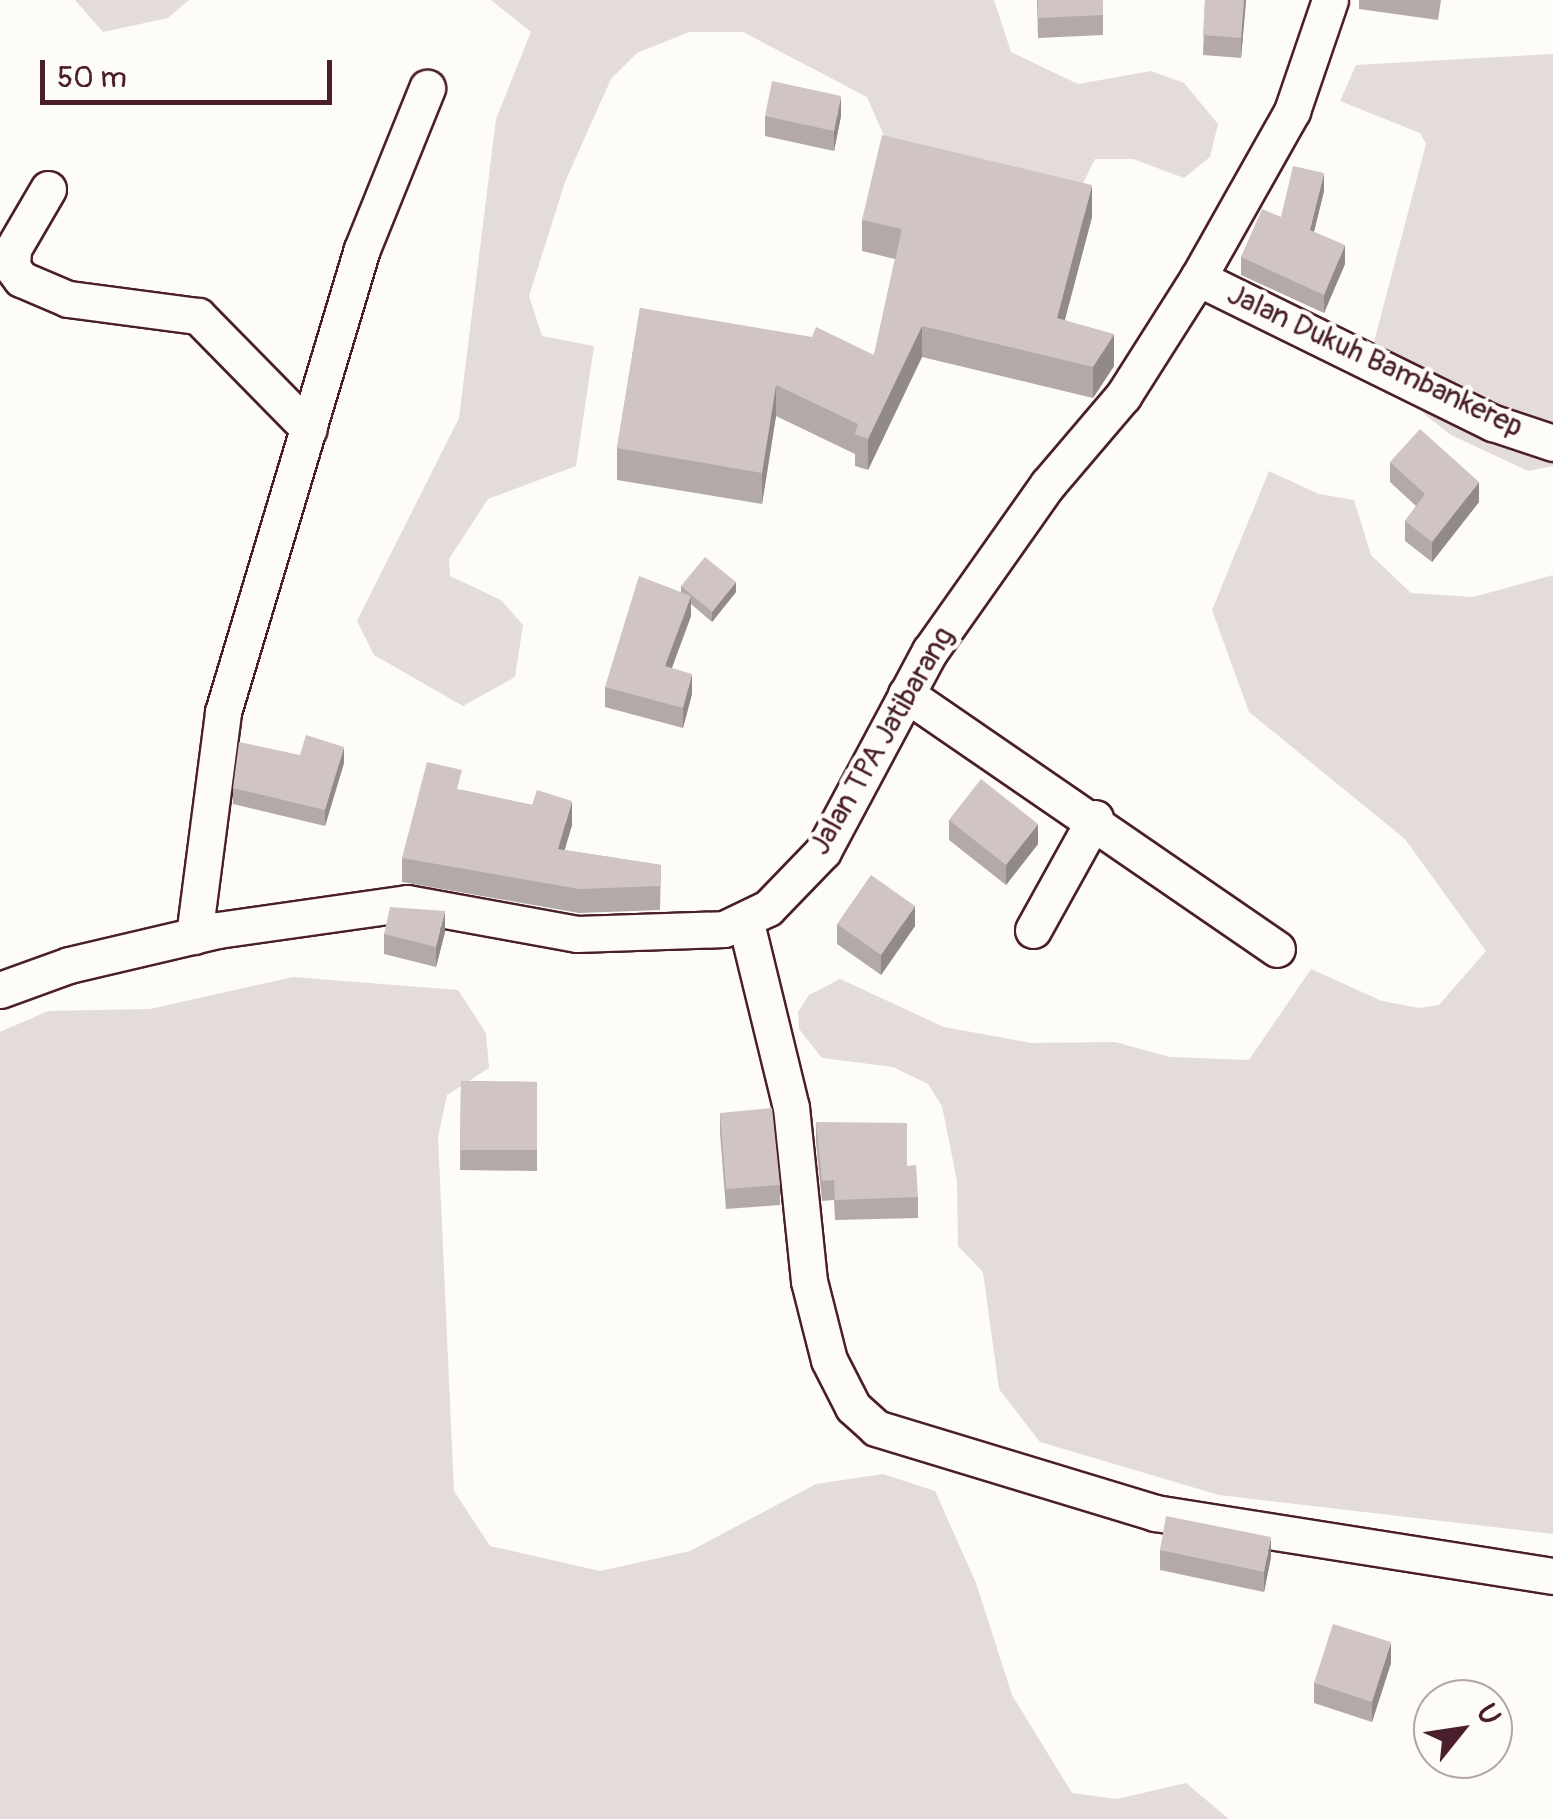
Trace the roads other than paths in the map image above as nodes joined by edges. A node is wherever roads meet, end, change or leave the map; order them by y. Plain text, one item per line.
1 (1330, 0) edge
2 (427, 88) dead end
3 (48, 189) dead end
4 (1198, 278) junction
5 (308, 428) junction
6 (1553, 442) edge
7 (906, 694) junction
8 (1095, 818) junction
9 (746, 923) junction
10 (1033, 930) dead end
11 (194, 936) junction
12 (1277, 949) dead end
13 (0, 990) edge
14 (1553, 1576) edge

1 - 4 street, Jalan TPA Jatibarang
2 - 5 street
3 - 5 street
4 - 6 street, Jalan Dukuh Bambankerep
4 - 7 street, Jalan TPA Jatibarang
5 - 11 street
7 - 8 street
7 - 9 street, Jalan TPA Jatibarang
8 - 10 street
8 - 12 street
9 - 11 street
9 - 14 street
11 - 13 street

